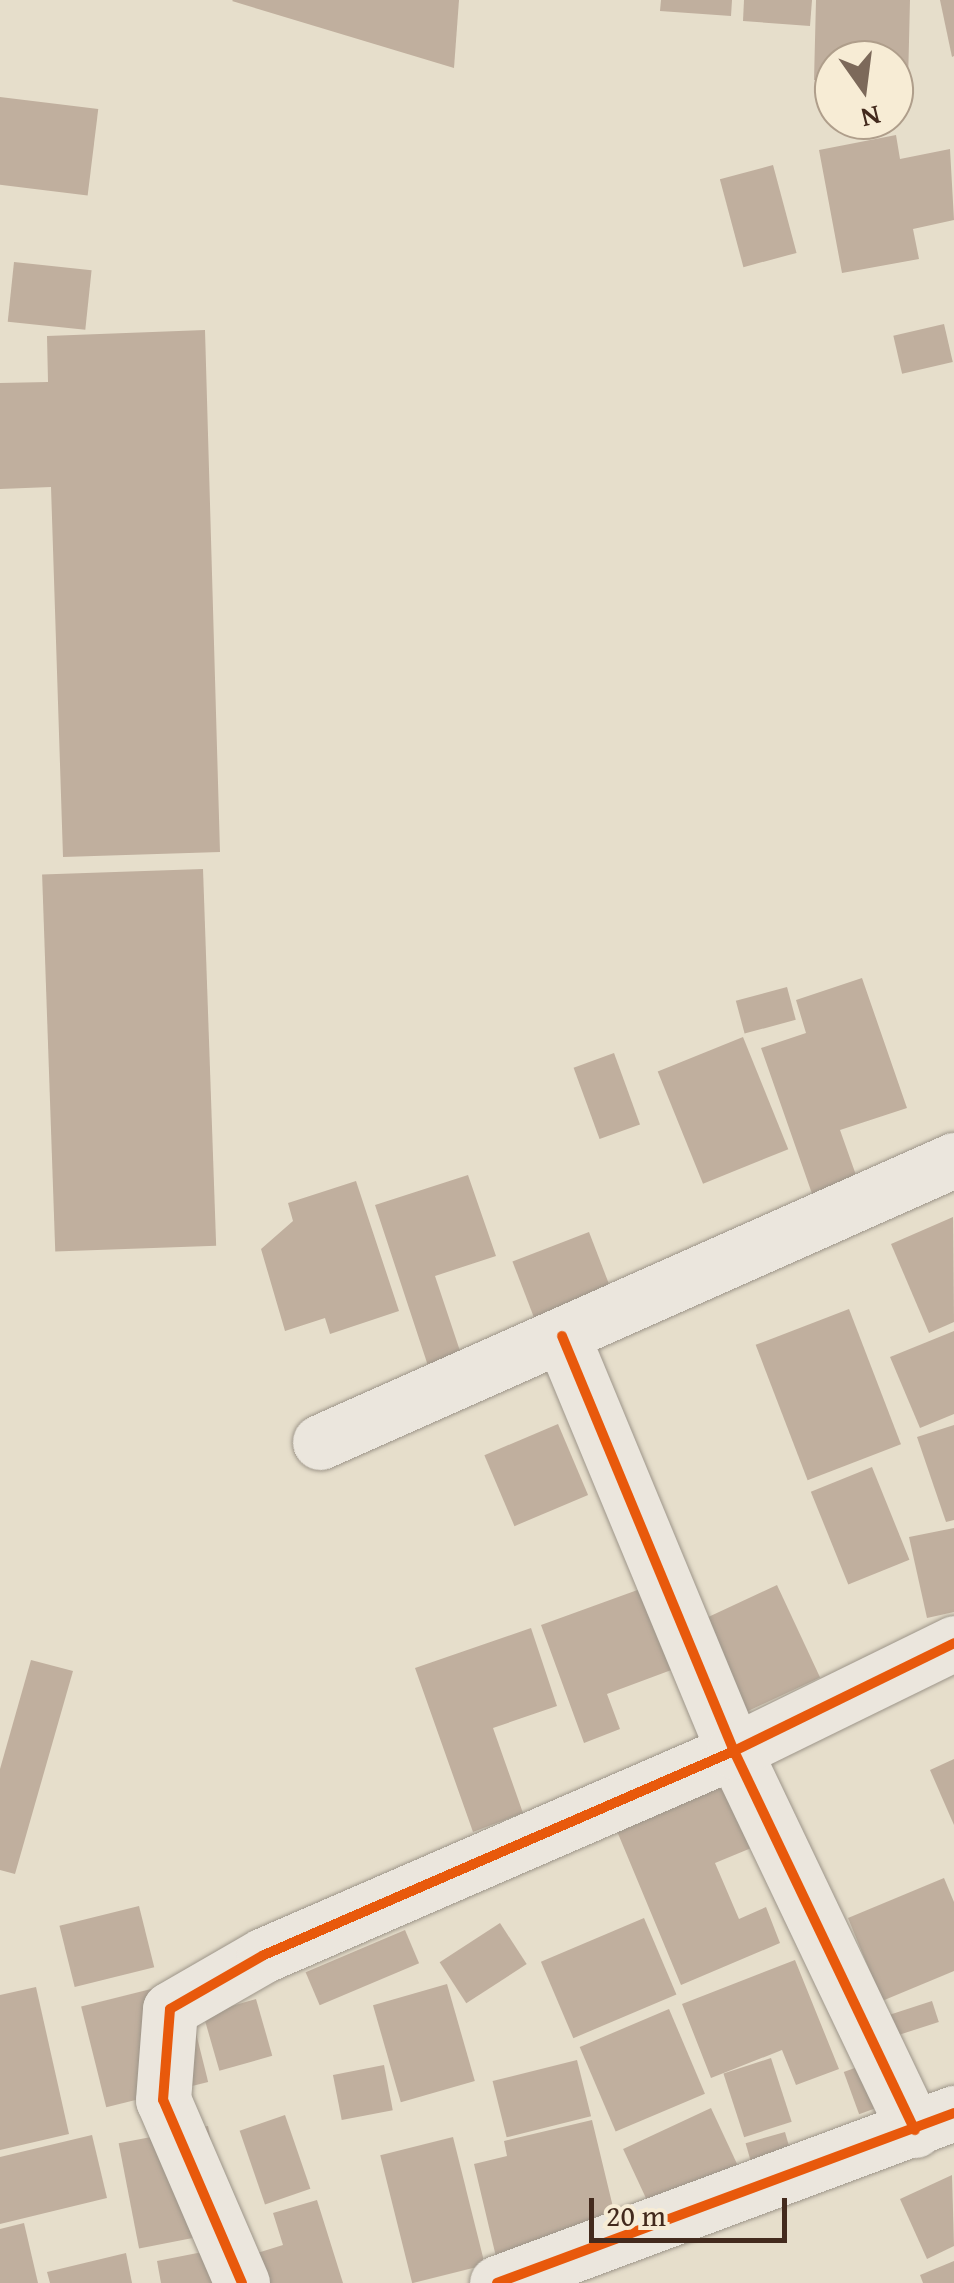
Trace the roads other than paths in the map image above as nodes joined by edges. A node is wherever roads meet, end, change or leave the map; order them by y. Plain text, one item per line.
1 (954, 1160) edge
2 (562, 1336) junction
3 (320, 1442) dead end
4 (954, 1644) edge
5 (734, 1751) junction
6 (934, 2122) edge
7 (242, 2283) edge
8 (498, 2283) edge

1 - 2 street
2 - 3 street
2 - 5 street
4 - 5 street
5 - 6 street
5 - 7 street
6 - 8 street

